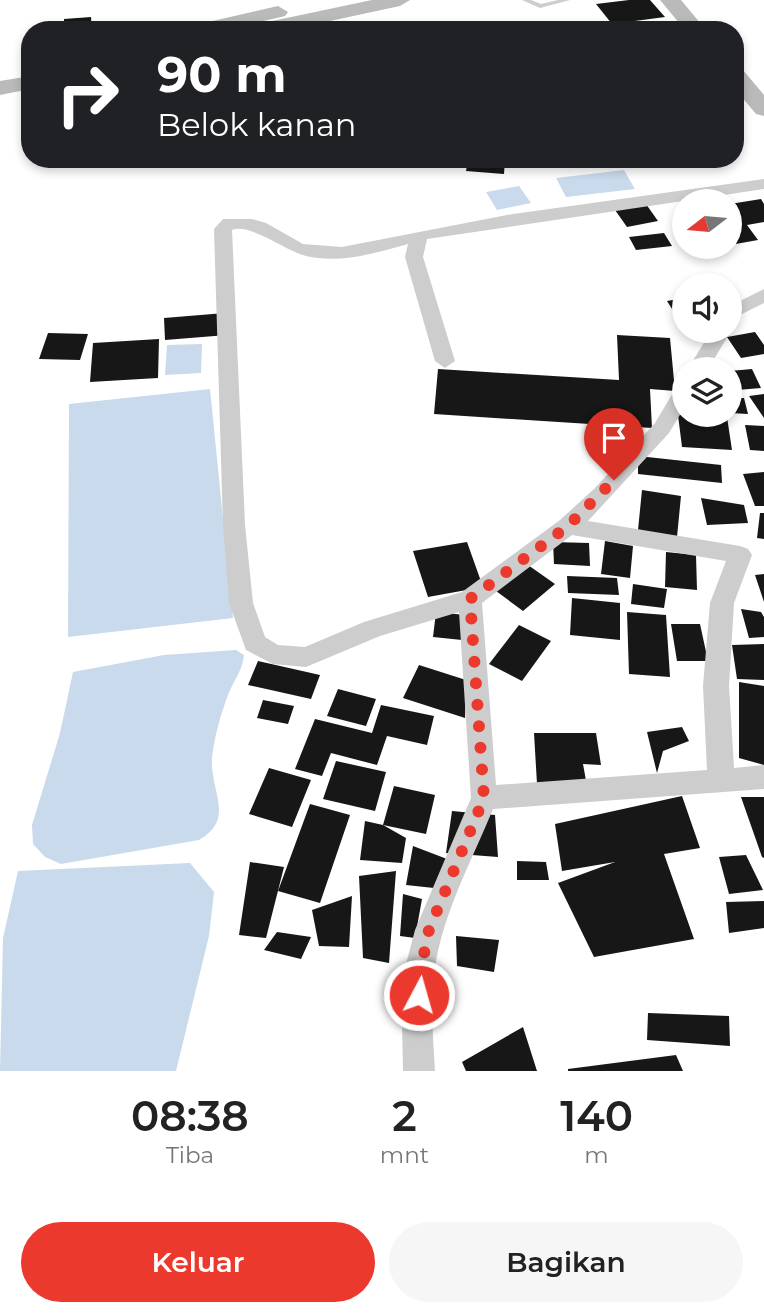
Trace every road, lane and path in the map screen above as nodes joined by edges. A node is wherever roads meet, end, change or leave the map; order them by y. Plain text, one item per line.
1 (338, 0) edge
2 (401, 0) edge
3 (525, 0) edge
4 (567, 0) edge
5 (670, 0) edge
6 (273, 21) edge
7 (279, 21) edge
8 (688, 21) edge
9 (21, 69) edge
10 (0, 73) edge
11 (21, 84) edge
12 (744, 86) edge
13 (0, 88) edge
14 (764, 109) edge
15 (764, 184) edge
16 (419, 235) junction
17 (764, 295) edge
18 (742, 307) edge
19 (445, 361) dead end
20 (672, 411) edge
21 (568, 526) junction
22 (470, 599) junction
23 (764, 776) edge
24 (721, 778) junction
25 (484, 798) junction
26 (419, 1071) edge

1 - 6 street
2 - 7 street
3 - 4 lane
5 - 8 street
9 - 10 street
11 - 13 street
12 - 14 street
15 - 16 street
16 - 19 street
16 - 22 street
17 - 18 street
20 - 21 street
21 - 22 street
21 - 24 street
22 - 25 street
23 - 24 street
24 - 25 street
25 - 26 street

